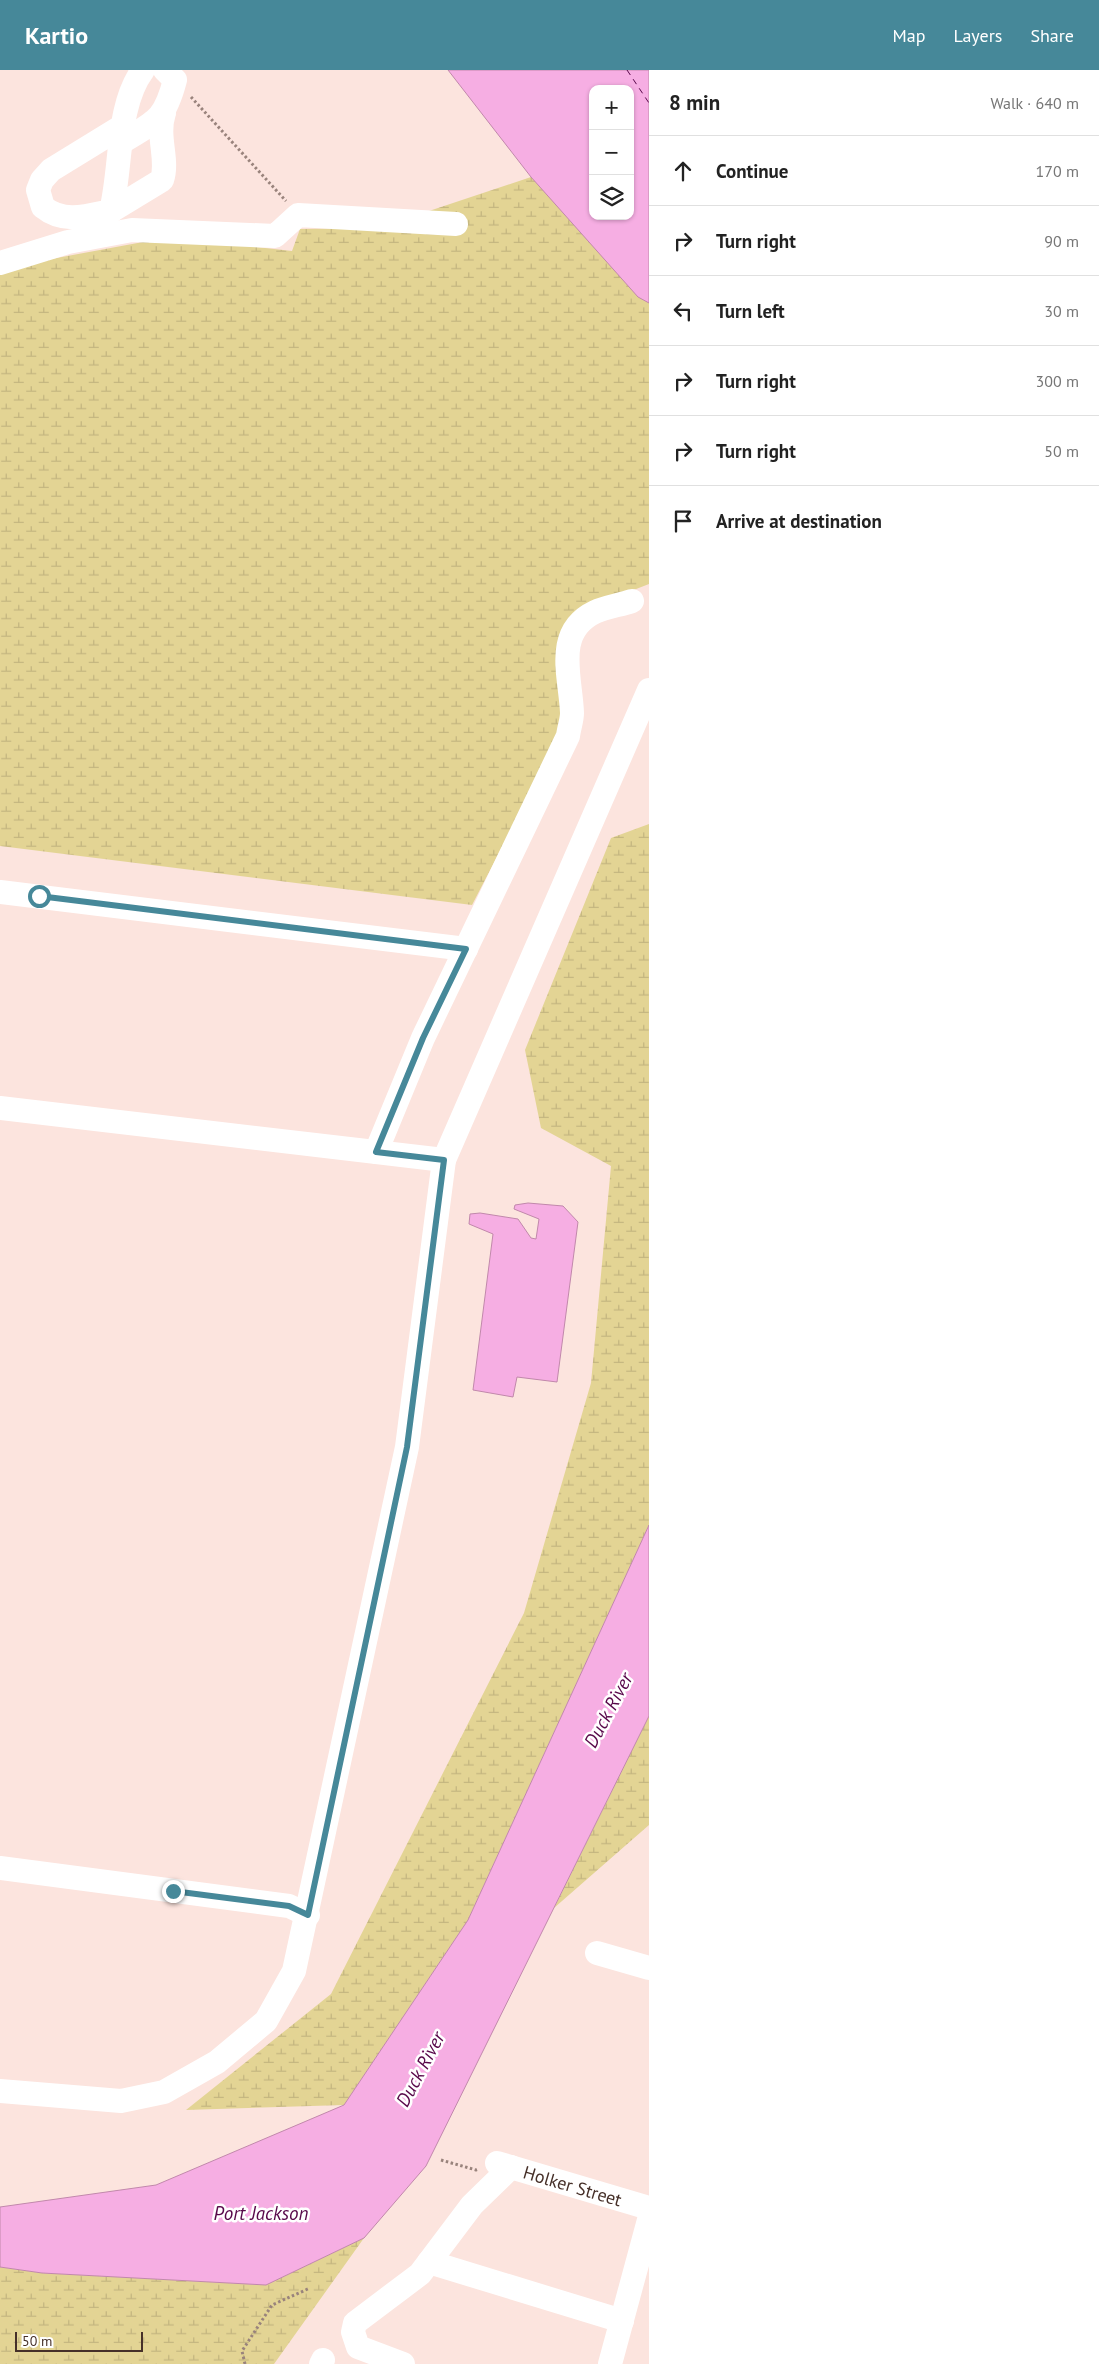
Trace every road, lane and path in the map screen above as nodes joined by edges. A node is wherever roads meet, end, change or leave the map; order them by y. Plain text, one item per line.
1 (143, 70) edge
2 (170, 75) edge
3 (164, 114) junction
4 (121, 135) junction
5 (111, 211) junction
6 (298, 215) junction
7 (456, 224) dead end
8 (0, 263) edge
9 (632, 601) dead end
10 (649, 690) edge
11 (0, 892) edge
12 (466, 949) junction
13 (0, 1108) edge
14 (376, 1152) junction
15 (444, 1160) junction
16 (0, 1868) edge
17 (298, 1910) junction
18 (596, 1953) dead end
19 (649, 1968) edge
20 (0, 2091) edge
21 (441, 2160) dead end
22 (504, 2165) junction
23 (649, 2208) edge
24 (649, 2220) edge
25 (429, 2262) junction
26 (310, 2288) dead end
27 (622, 2321) junction
28 (245, 2364) edge
29 (403, 2364) edge
30 (610, 2364) edge

1 - 4 street
2 - 3 street
2 - 6 path
3 - 4 street
3 - 5 street
4 - 5 street
4 - 5 street
6 - 7 street
6 - 8 street
9 - 12 street
10 - 15 street
11 - 12 street
12 - 14 street
13 - 14 street
14 - 15 street
15 - 17 street
16 - 17 street
17 - 20 street
18 - 19 street
21 - 22 path
22 - 23 street, Holker Street
22 - 25 street
24 - 27 street
25 - 27 street
25 - 29 street
26 - 28 path
27 - 30 street

